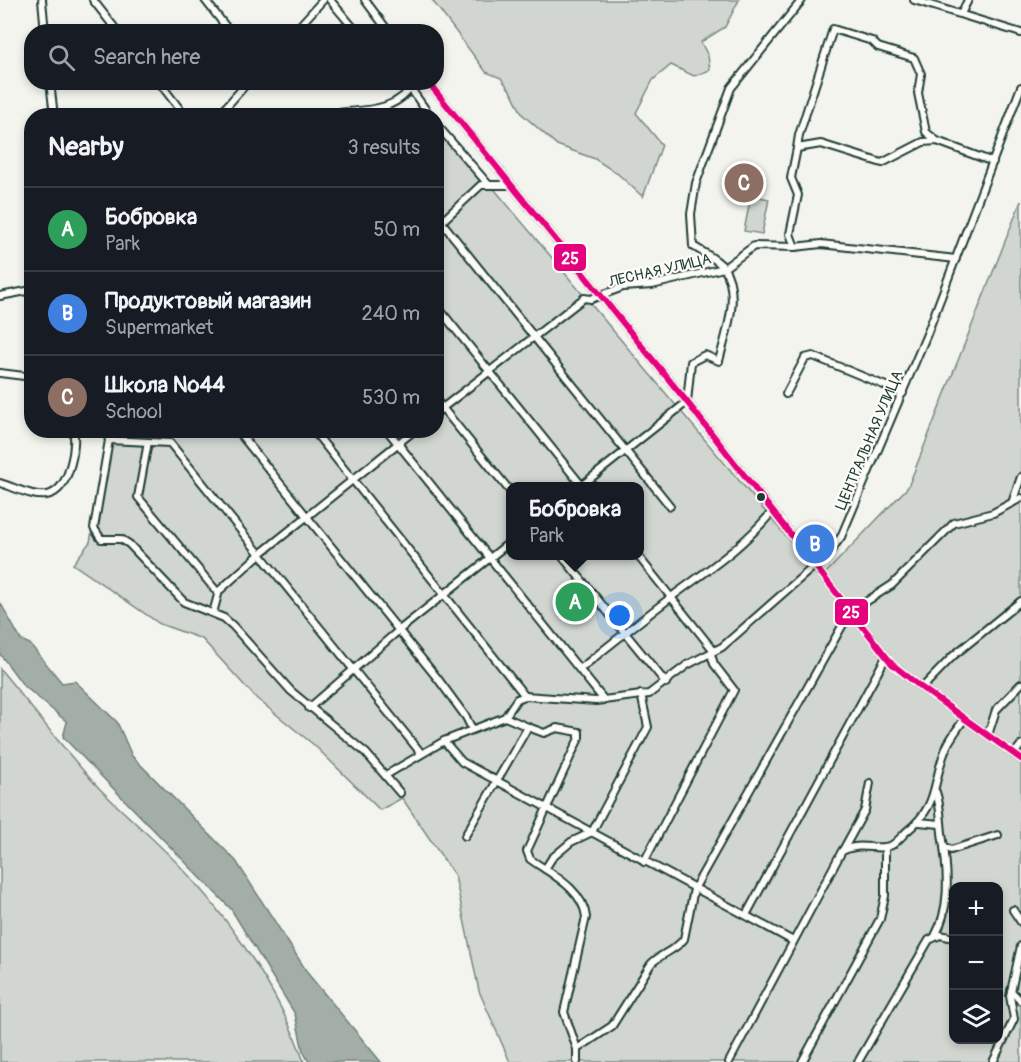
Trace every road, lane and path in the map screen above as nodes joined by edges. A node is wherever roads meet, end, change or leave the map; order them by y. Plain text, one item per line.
1 (42, 0) edge
2 (93, 0) edge
3 (205, 0) edge
4 (323, 0) edge
5 (330, 0) edge
6 (365, 0) edge
7 (802, 0) edge
8 (914, 0) edge
9 (968, 0) edge
10 (961, 14) junction
11 (44, 24) edge
12 (112, 24) edge
13 (224, 24) edge
14 (301, 24) edge
15 (350, 24) edge
16 (383, 24) edge
17 (1021, 33) edge
18 (1021, 87) edge
19 (51, 90) edge
20 (165, 90) edge
21 (241, 90) edge
22 (408, 90) edge
23 (414, 90) edge
24 (434, 90) edge
25 (53, 108) edge
26 (179, 108) edge
27 (225, 108) edge
28 (377, 108) edge
29 (425, 108) edge
30 (444, 133) edge
31 (937, 141) junction
32 (797, 148) junction
33 (993, 162) junction
34 (488, 184) junction
35 (510, 185) junction
36 (444, 219) edge
37 (444, 230) edge
38 (795, 247) junction
39 (956, 259) junction
40 (724, 268) junction
41 (24, 292) edge
42 (0, 296) edge
43 (602, 296) junction
44 (444, 315) edge
45 (535, 335) junction
46 (490, 371) junction
47 (0, 373) edge
48 (24, 376) edge
49 (903, 393) junction
50 (786, 394) dead end
51 (687, 402) junction
52 (444, 407) edge
53 (444, 409) edge
54 (74, 438) edge
55 (243, 438) edge
56 (318, 438) edge
57 (393, 438) edge
58 (405, 438) edge
59 (109, 440) joint
60 (148, 442) junction
61 (398, 444) junction
62 (626, 450) junction
63 (1021, 477) edge
64 (352, 480) junction
65 (579, 482) edge
66 (587, 482) edge
67 (0, 483) edge
68 (506, 486) edge
69 (1021, 498) edge
70 (1012, 503) junction
71 (670, 506) dead end
72 (772, 512) junction
73 (307, 517) junction
74 (506, 545) edge
75 (260, 554) junction
76 (491, 558) junction
77 (566, 560) edge
78 (642, 560) edge
79 (814, 567) junction
80 (218, 593) junction
81 (444, 594) junction
82 (671, 598) junction
83 (1021, 601) edge
84 (850, 612) junction
85 (213, 614) junction
86 (398, 631) junction
87 (624, 633) junction
88 (712, 652) junction
89 (886, 657) junction
90 (580, 669) junction
91 (353, 670) junction
92 (666, 683) junction
93 (1021, 684) edge
94 (922, 688) junction
95 (641, 694) junction
96 (525, 696) junction
97 (604, 700) junction
98 (309, 708) junction
99 (505, 717) junction
100 (964, 719) junction
101 (528, 727) junction
102 (472, 729) junction
103 (987, 735) junction
104 (444, 741) junction
105 (1021, 745) edge
106 (421, 753) junction
107 (1014, 754) junction
108 (1021, 759) edge
109 (386, 775) junction
110 (495, 780) junction
111 (870, 783) dead end
112 (936, 792) junction
113 (400, 793) dead end
114 (545, 808) junction
115 (919, 822) junction
116 (940, 824) junction
117 (592, 832) junction
118 (998, 835) dead end
119 (465, 836) dead end
120 (944, 846) junction
121 (885, 847) junction
122 (843, 851) junction
123 (644, 862) junction
124 (545, 870) junction
125 (694, 890) junction
126 (1013, 910) dead end
127 (746, 915) junction
128 (1021, 922) edge
129 (935, 936) junction
130 (949, 937) edge
131 (793, 941) junction
132 (1021, 946) edge
133 (1011, 991) junction
134 (1021, 1001) edge
135 (1021, 1012) edge
136 (1014, 1019) junction
137 (577, 1049) junction
138 (577, 1062) edge
139 (729, 1062) edge
140 (802, 1062) edge
141 (858, 1062) edge
142 (993, 1062) edge

1 - 11 street
2 - 12 street
3 - 13 street
4 - 14 street
5 - 15 street
6 - 16 street
7 - 40 street
8 - 10 street
9 - 10 street
10 - 17 street
18 - 33 street, ЦЕНТРАЛЬНАЯ УЛИЦА
19 - 25 street
20 - 26 street
21 - 27 street
22 - 28 street
23 - 29 street
24 - 35 street
30 - 34 street
31 - 32 street
31 - 32 street
31 - 33 street
32 - 38 street
33 - 39 street, ЦЕНТРАЛЬНАЯ УЛИЦА
34 - 35 street
34 - 36 street
35 - 43 street
37 - 45 street
38 - 39 street, ЛЕСНАЯ УЛИЦА
38 - 40 street, ЛЕСНАЯ УЛИЦА
39 - 49 street, ЦЕНТРАЛЬНАЯ УЛИЦА
40 - 43 street, ЛЕСНАЯ УЛИЦА
40 - 51 street
41 - 42 street
43 - 45 street, ЛЕСНАЯ УЛИЦА
43 - 51 street
44 - 46 street
45 - 46 street, ЛЕСНАЯ УЛИЦА
45 - 62 street
46 - 52 street, ЛЕСНАЯ УЛИЦА
46 - 65 street
47 - 48 street
49 - 50 street
49 - 79 street, ЦЕНТРАЛЬНАЯ УЛИЦА
51 - 62 street
51 - 72 street
53 - 68 street
54 - 67 street
55 - 73 street
56 - 64 street
57 - 61 street
58 - 61 street
59 - 60 street
59 - 85 street
60 - 75 street
60 - 80 street
61 - 64 street
61 - 76 street
62 - 66 street
62 - 71 street
63 - 70 street
64 - 73 street
64 - 81 street
69 - 70 street
70 - 84 street
72 - 79 street
72 - 82 street
73 - 75 street
73 - 86 street
74 - 76 street
75 - 80 street
75 - 91 street
76 - 81 street
76 - 90 street
77 - 87 street
78 - 82 street
79 - 84 street
79 - 88 street, ЦЕНТРАЛЬНАЯ УЛИЦА
80 - 85 street
81 - 86 street
81 - 96 street
82 - 87 street
82 - 88 street
83 - 94 street
84 - 89 street
84 - 125 street
85 - 98 street
86 - 91 street
86 - 102 street
87 - 90 street
87 - 92 street
88 - 92 street, ЦЕНТРАЛЬНАЯ УЛИЦА
88 - 123 street
89 - 94 street
89 - 127 street
90 - 97 street
91 - 98 street
91 - 106 street
92 - 95 street, ЦЕНТРАЛЬНАЯ УЛИЦА
93 - 103 street
94 - 100 street
95 - 97 street, ЦЕНТРАЛЬНАЯ УЛИЦА
95 - 117 street
96 - 97 street, ЦЕНТРАЛЬНАЯ УЛИЦА
96 - 99 street
98 - 109 street
99 - 101 street
99 - 102 street
100 - 103 street
100 - 112 street
101 - 110 street
101 - 114 street
102 - 104 street
103 - 107 street
104 - 106 street
104 - 110 street
105 - 107 street
106 - 109 street
107 - 108 street
109 - 113 street
110 - 114 street
110 - 119 street
111 - 122 street
112 - 115 street
112 - 116 street
114 - 117 street
114 - 124 street
115 - 116 street
115 - 121 street
116 - 120 street
117 - 123 street
117 - 124 street
118 - 120 street
120 - 129 street
121 - 122 street
121 - 140 street
122 - 131 street
123 - 125 street
124 - 137 street
125 - 127 street
125 - 137 street
126 - 128 street
127 - 131 street
129 - 130 street
129 - 141 street
131 - 139 street
132 - 133 street
133 - 134 street
133 - 136 street
135 - 136 street
136 - 142 street
137 - 138 street

